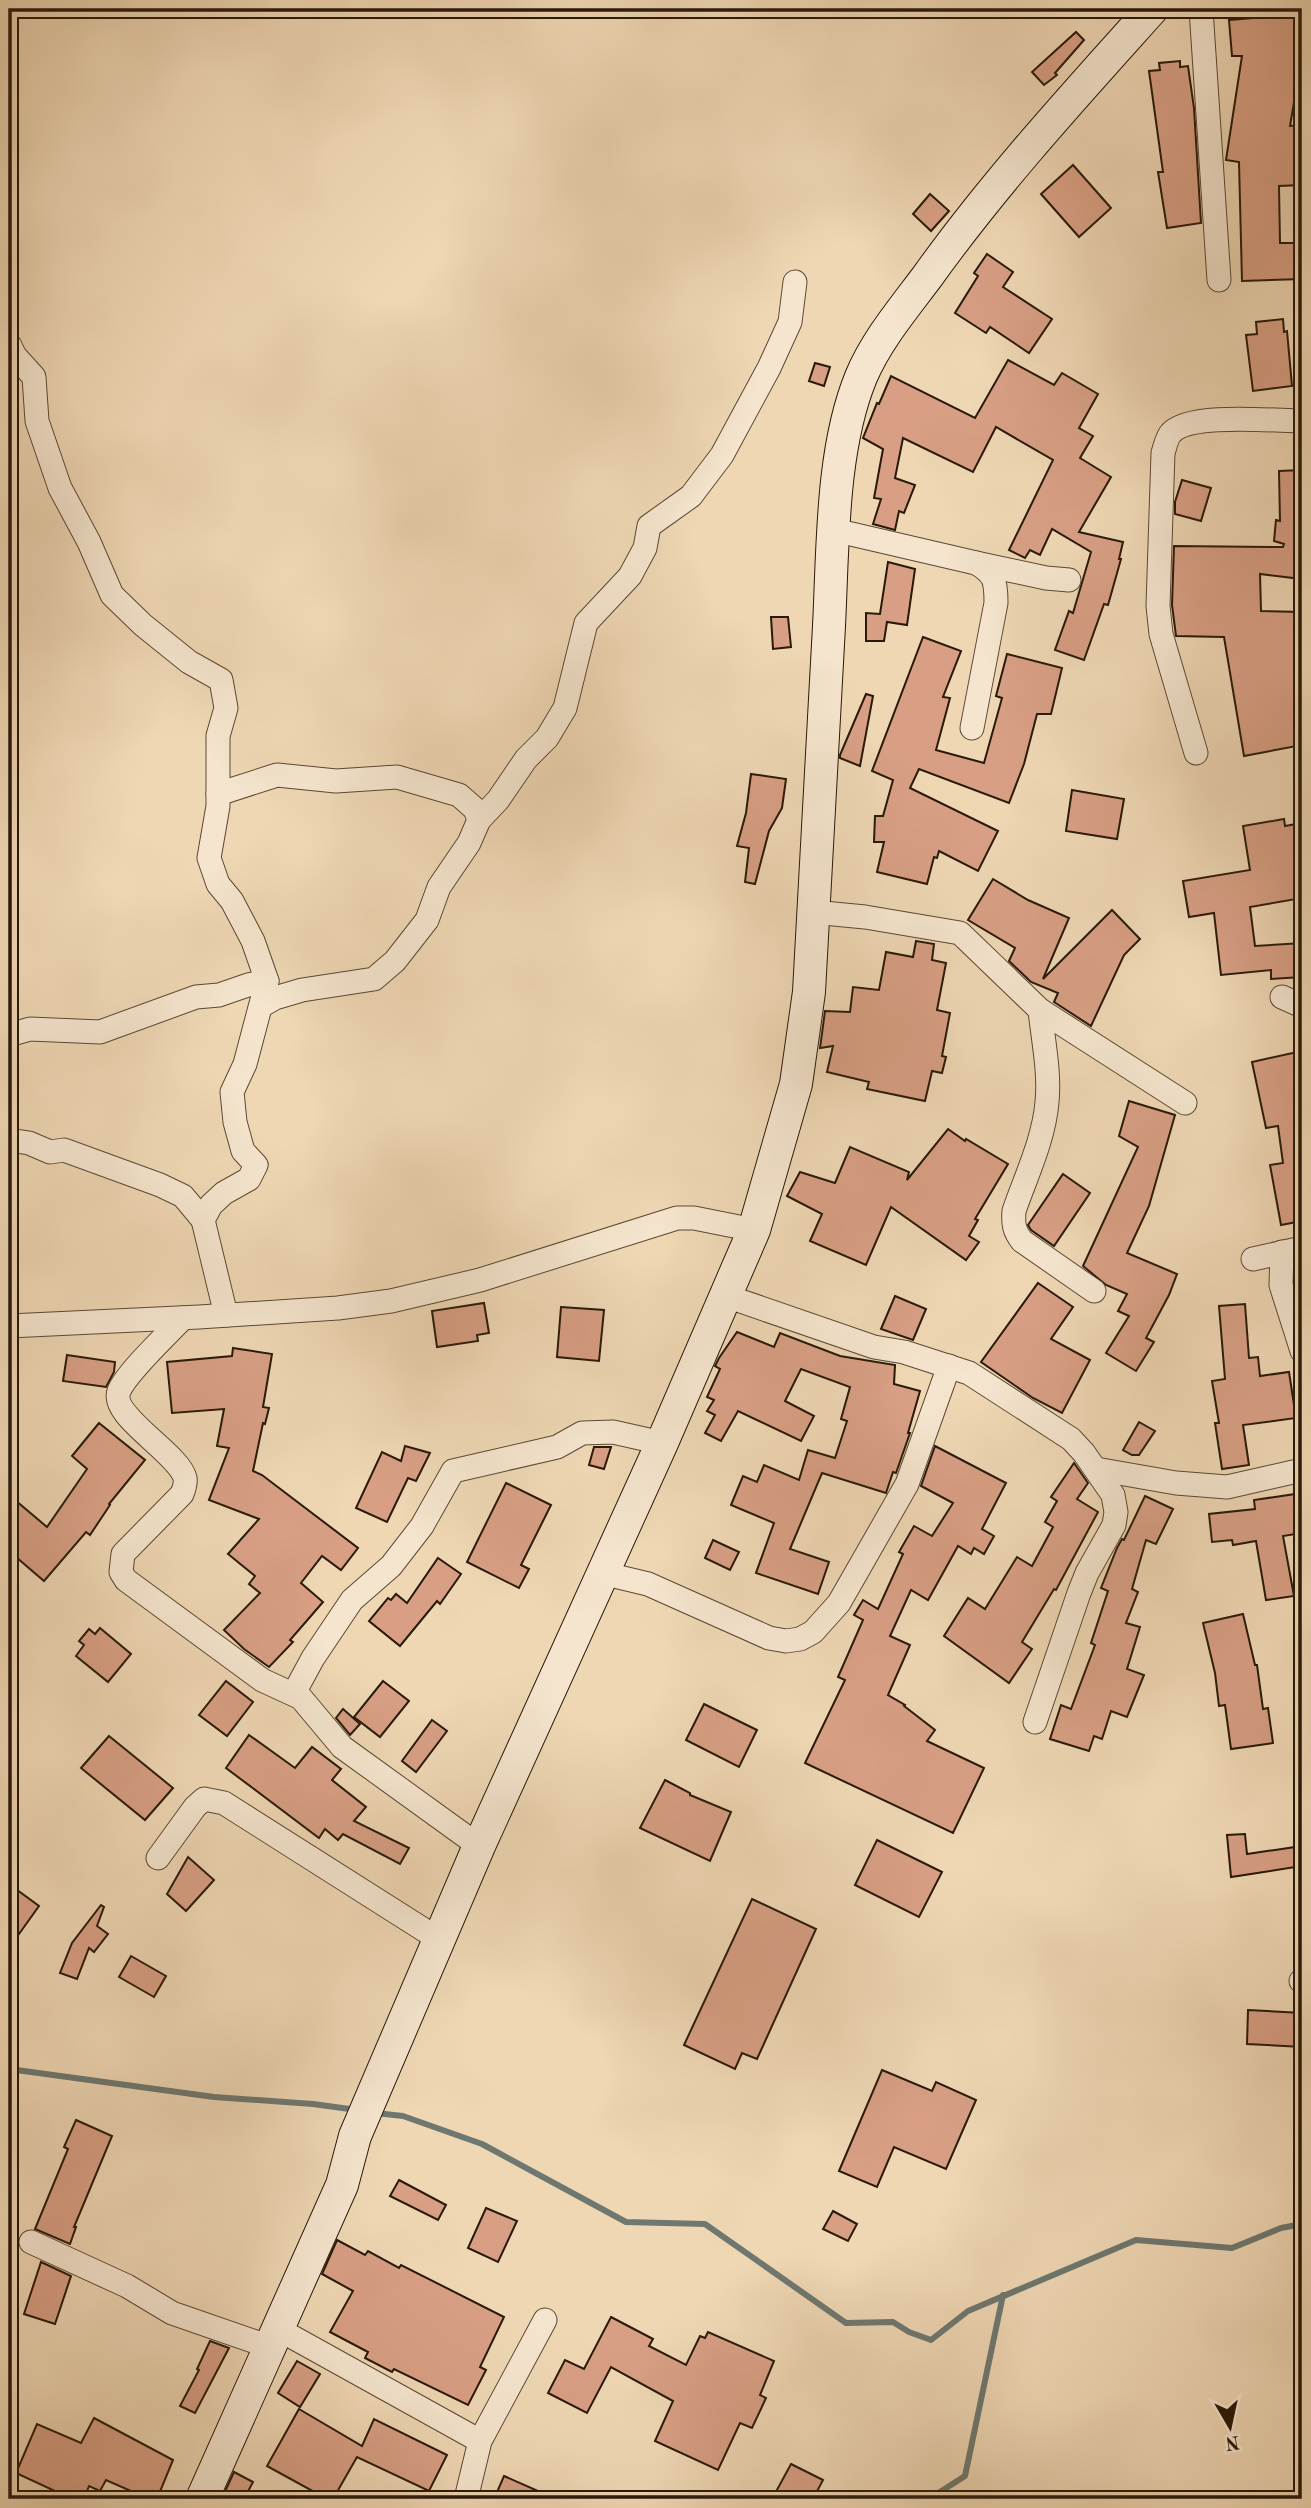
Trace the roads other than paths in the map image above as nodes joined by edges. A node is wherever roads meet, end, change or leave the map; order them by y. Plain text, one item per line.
1 (1152, 9) edge
2 (1201, 9) edge
3 (1219, 280) dead end
4 (795, 282) dead end
5 (9, 344) edge
6 (1302, 421) edge
7 (834, 530) junction
8 (976, 563) junction
9 (1069, 580) dead end
10 (972, 728) dead end
11 (1196, 753) dead end
12 (218, 794) junction
13 (479, 820) junction
14 (813, 912) junction
15 (267, 981) junction
16 (261, 1006) junction
17 (1040, 1010) junction
18 (9, 1035) edge
19 (1185, 1102) dead end
20 (9, 1140) edge
21 (203, 1220) junction
22 (754, 1230) junction
23 (1292, 1250) edge
24 (1252, 1259) dead end
25 (1094, 1292) dead end
26 (726, 1296) junction
27 (226, 1315) junction
28 (183, 1318) junction
29 (9, 1326) edge
30 (1302, 1351) edge
31 (950, 1366) junction
32 (662, 1443) junction
33 (1096, 1469) junction
34 (1302, 1470) edge
35 (602, 1573) junction
36 (294, 1693) junction
37 (1035, 1723) dead end
38 (479, 1846) junction
39 (159, 1858) dead end
40 (440, 1940) junction
41 (31, 2242) dead end
42 (545, 2320) dead end
43 (274, 2338) junction
44 (480, 2441) junction
45 (202, 2499) edge
46 (466, 2499) edge

1 - 7 main road
2 - 3 street
4 - 13 street
5 - 12 street
6 - 11 street
7 - 8 street
7 - 14 main road
8 - 9 street
8 - 10 street
12 - 13 street
12 - 15 street
13 - 16 street
14 - 17 street
14 - 22 main road
15 - 16 street
15 - 18 street
16 - 21 street
17 - 19 street
17 - 25 street
20 - 21 street
21 - 27 street
22 - 26 main road
22 - 27 street
23 - 24 street
23 - 30 street
26 - 31 street
26 - 32 main road
27 - 28 street
28 - 29 street
28 - 36 street
31 - 33 street
31 - 35 street
32 - 35 main road
32 - 36 street
33 - 34 street
33 - 37 street
35 - 38 main road
36 - 38 street
38 - 40 main road
39 - 40 street
40 - 43 main road
41 - 43 street
42 - 44 street
43 - 44 street
43 - 45 main road
44 - 46 street

